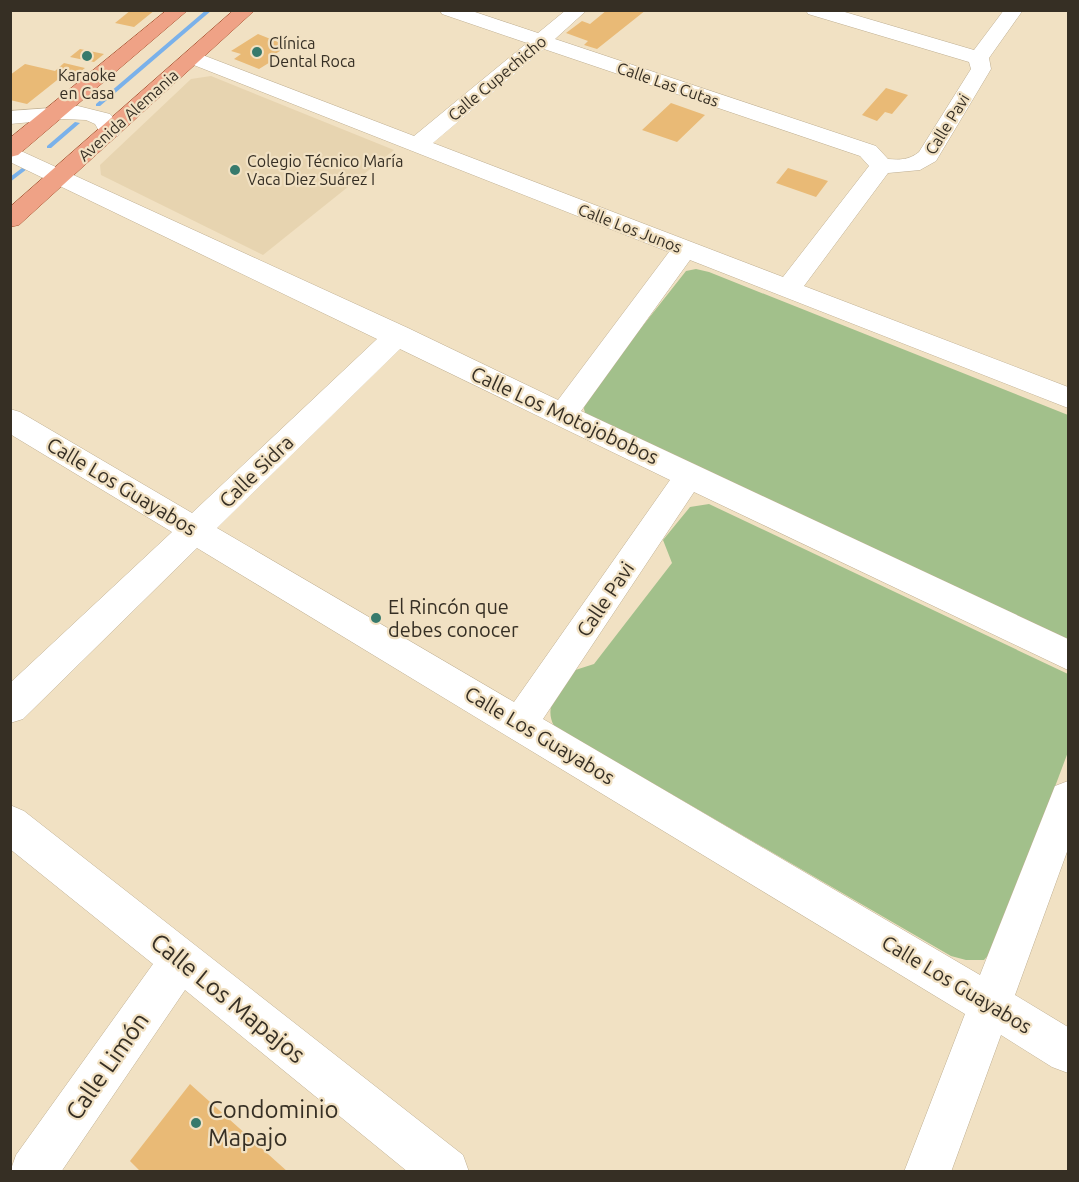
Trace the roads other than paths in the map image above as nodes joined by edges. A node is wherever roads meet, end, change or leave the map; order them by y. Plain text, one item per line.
1 (179, 10) edge
2 (246, 10) edge
3 (449, 10) edge
4 (578, 10) edge
5 (815, 10) edge
6 (1014, 10) edge
7 (541, 41) junction
8 (193, 58) junction
9 (979, 58) junction
10 (55, 113) junction
11 (10, 118) edge
12 (111, 131) junction
13 (417, 145) junction
14 (10, 152) edge
15 (875, 159) junction
16 (61, 175) junction
17 (10, 220) edge
18 (685, 249) junction
19 (788, 289) junction
20 (398, 335) junction
21 (1068, 398) edge
22 (563, 414) junction
23 (10, 420) edge
24 (690, 474) junction
25 (196, 529) junction
26 (1068, 655) edge
27 (10, 707) edge
28 (520, 723) junction
29 (1068, 799) edge
30 (10, 824) edge
31 (181, 960) junction
32 (992, 1005) junction
33 (1068, 1051) edge
34 (33, 1172) edge
35 (446, 1172) edge
36 (927, 1172) edge

1 - 10 main road
2 - 8 main road, Avenida Alemania
3 - 7 street, Calle Las Cutas
4 - 7 street, Calle Cupechicho
5 - 9 street
6 - 9 street, Calle Pavi
7 - 13 street, Calle Cupechicho
7 - 15 street, Calle Las Cutas
8 - 12 main road, Avenida Alemania
8 - 13 street, Calle Los Junos
9 - 15 street, Calle Pavi
10 - 11 street
10 - 12 street
10 - 14 main road
12 - 16 main road, Avenida Alemania
13 - 18 street, Calle Los Junos
14 - 16 street, Calle Los Motojobobos
15 - 19 street
16 - 17 main road, Avenida Alemania
16 - 20 street, Calle Los Motojobobos
18 - 19 street, Calle Los Junos
18 - 22 street
19 - 21 street, Calle Los Junos
20 - 22 street, Calle Los Motojobobos
20 - 25 street, Calle Sidra
22 - 24 street, Calle Los Motojobobos
23 - 25 street, Calle Los Guayabos
24 - 26 street, Calle Los Motojobobos
24 - 28 street, Calle Pavi
25 - 27 street, Calle Sidra
25 - 28 street, Calle Los Guayabos
28 - 32 street, Calle Los Guayabos
29 - 32 street
30 - 31 street, Calle Los Mapajos
31 - 34 street, Calle Limón
31 - 35 street, Calle Los Mapajos
32 - 33 street, Calle Los Guayabos
32 - 36 street

